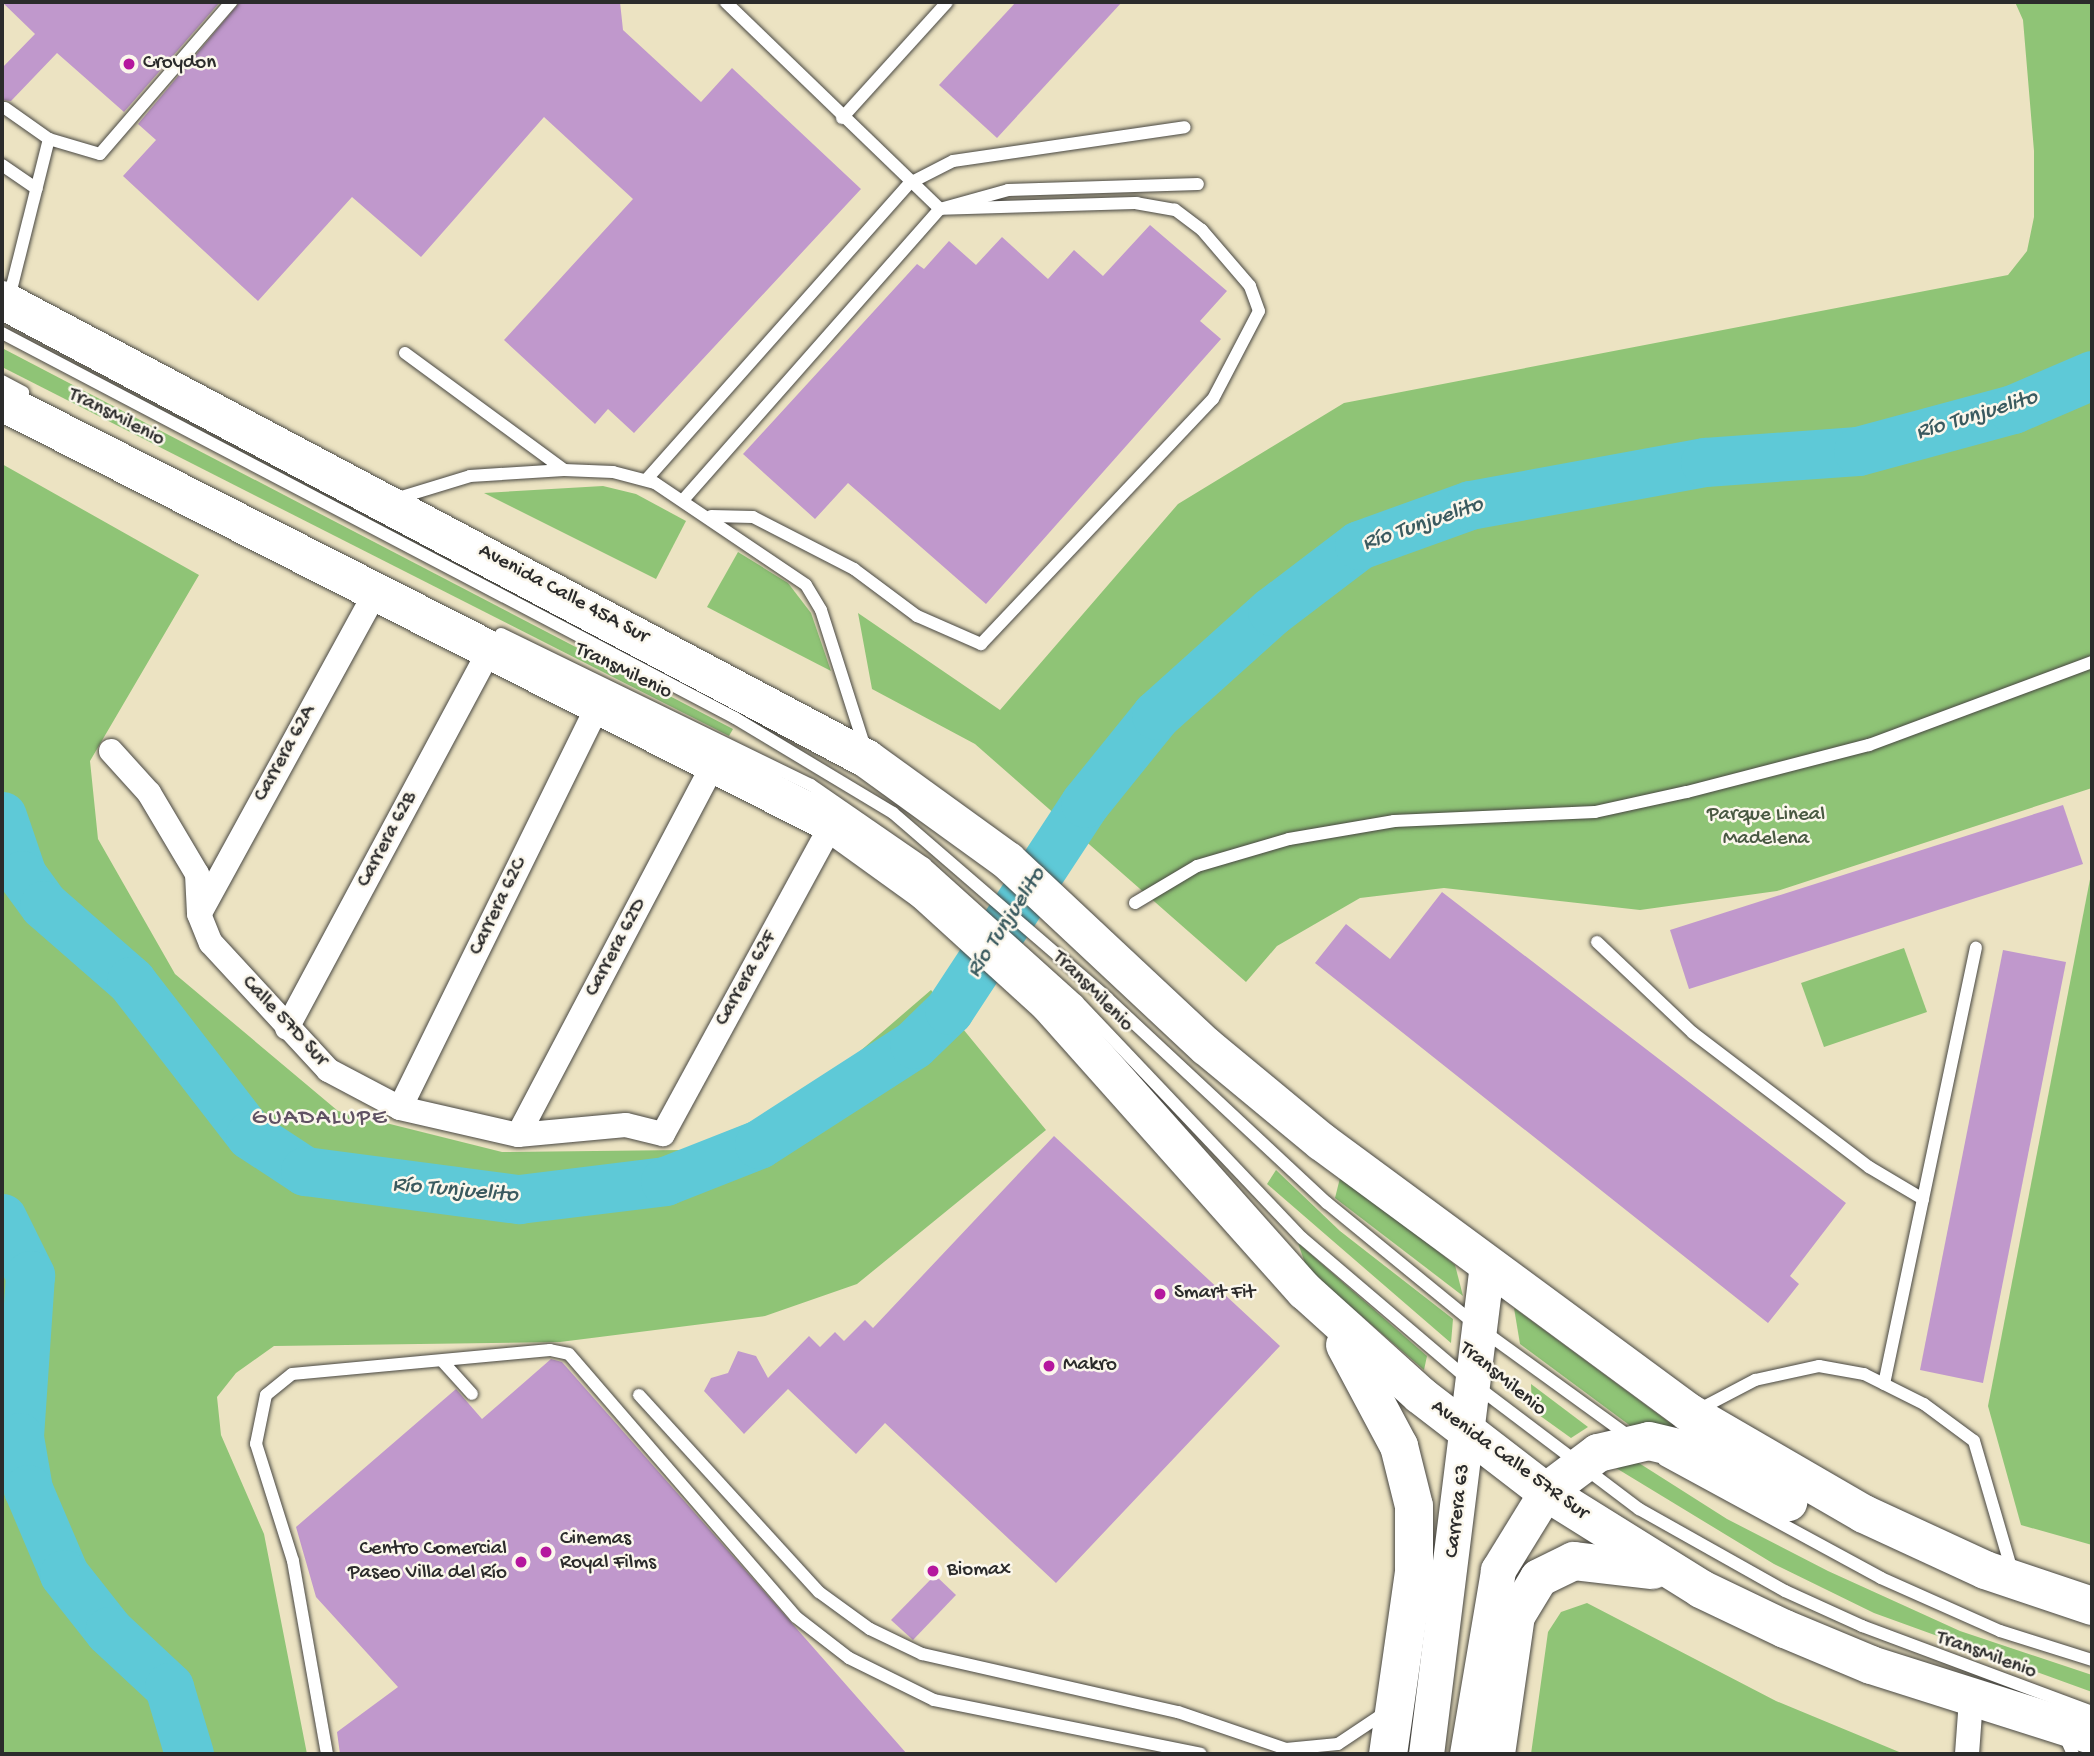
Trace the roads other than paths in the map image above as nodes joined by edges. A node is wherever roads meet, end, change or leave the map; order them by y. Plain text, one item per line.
1 (231, 2) edge
2 (726, 2) edge
3 (947, 2) edge
4 (5, 107) dead end
5 (842, 118) junction
6 (1185, 127) dead end
7 (49, 139) junction
8 (2, 165) edge
9 (911, 183) junction
10 (1198, 184) dead end
11 (37, 189) junction
12 (940, 209) junction
13 (4, 312) edge
14 (405, 353) dead end
15 (2, 381) edge
16 (20, 401) edge
17 (565, 470) junction
18 (646, 480) junction
19 (684, 499) junction
20 (386, 502) junction
21 (711, 516) junction
22 (374, 595) junction
23 (485, 638) junction
24 (2092, 662) edge
25 (598, 705) junction
26 (111, 751) dead end
27 (867, 759) junction
28 (716, 760) junction
29 (832, 824) junction
30 (996, 875) junction
31 (1135, 903) dead end
32 (964, 912) junction
33 (199, 914) junction
34 (1597, 942) dead end
35 (1976, 948) dead end
36 (1083, 953) junction
37 (1055, 995) junction
38 (287, 1028) junction
39 (400, 1108) junction
40 (663, 1134) joint
41 (518, 1135) junction
42 (1923, 1199) junction
43 (1487, 1267) junction
44 (1312, 1297) junction
45 (1482, 1330) junction
46 (443, 1362) junction
47 (1884, 1384) junction
48 (1475, 1385) junction
49 (472, 1394) dead end
50 (639, 1395) dead end
51 (1692, 1414) junction
52 (1468, 1435) junction
53 (1634, 1441) junction
54 (1578, 1464) junction
55 (1546, 1492) junction
56 (2015, 1581) junction
57 (1702, 1589) junction
58 (2092, 1606) edge
59 (2092, 1630) edge
60 (2092, 1660) edge
61 (1398, 1697) junction
62 (1970, 1699) junction
63 (1238, 1731) junction
64 (2080, 1732) edge
65 (327, 1754) edge
66 (1202, 1754) edge
67 (1272, 1754) edge
68 (1388, 1754) edge
69 (1426, 1754) edge
70 (1467, 1754) edge
71 (1496, 1754) edge
72 (1967, 1754) edge

1 - 7 lane
2 - 5 lane
3 - 5 lane
4 - 7 lane
5 - 9 lane
6 - 9 lane
7 - 11 lane
8 - 11 lane
9 - 12 lane
9 - 18 lane
10 - 12 lane
11 - 13 lane
12 - 19 lane
12 - 21 lane
13 - 20 highway, Avenida Calle 45A Sur
13 - 30 lane, TransMilenio
14 - 17 lane
15 - 16 lane, TransMilenio
16 - 22 highway
17 - 18 lane
17 - 20 lane
18 - 19 lane
19 - 21 lane
20 - 27 highway, Avenida Calle 45A Sur
21 - 27 lane
22 - 23 highway
22 - 33 street, Carrera 62A
23 - 25 highway
23 - 32 lane, TransMilenio
23 - 38 street, Carrera 62B
24 - 31 lane
25 - 28 highway
25 - 39 street, Carrera 62C
26 - 33 street, Calle 57D Sur
27 - 30 highway, Avenida Calle 45A Sur
28 - 29 highway
28 - 41 street, Carrera 62D
29 - 32 highway
29 - 40 street, Carrera 62F
30 - 36 highway, Avenida Calle 45A Sur
32 - 37 highway
33 - 38 street, Calle 57D Sur
34 - 42 lane
35 - 42 lane
36 - 43 highway
36 - 45 lane, TransMilenio
37 - 44 highway, Avenida Calle 57R Sur
37 - 48 lane, TransMilenio
38 - 39 street, Calle 57D Sur
39 - 41 street, Calle 57D Sur
40 - 41 street, Calle 57D Sur
42 - 47 lane
43 - 45 street, Carrera 63
43 - 51 highway
44 - 52 highway, Avenida Calle 57R Sur
44 - 61 highway
45 - 48 street, Carrera 63
45 - 53 lane, TransMilenio
46 - 49 lane
46 - 65 lane
46 - 66 lane
47 - 51 lane
47 - 56 lane
48 - 52 street, Carrera 63
48 - 54 lane, TransMilenio
50 - 63 lane
51 - 56 highway
52 - 55 highway, Avenida Calle 57R Sur
52 - 69 street, Carrera 63
53 - 54 highway
53 - 59 highway
53 - 60 lane, TransMilenio
54 - 55 highway
54 - 64 lane, TransMilenio
55 - 57 highway, Avenida Calle 57R Sur
55 - 70 street
56 - 58 highway
57 - 62 highway, Avenida Calle 57R Sur
57 - 71 highway
61 - 63 lane
61 - 68 highway
62 - 64 highway, Avenida Calle 57R Sur
62 - 72 street
63 - 67 lane

